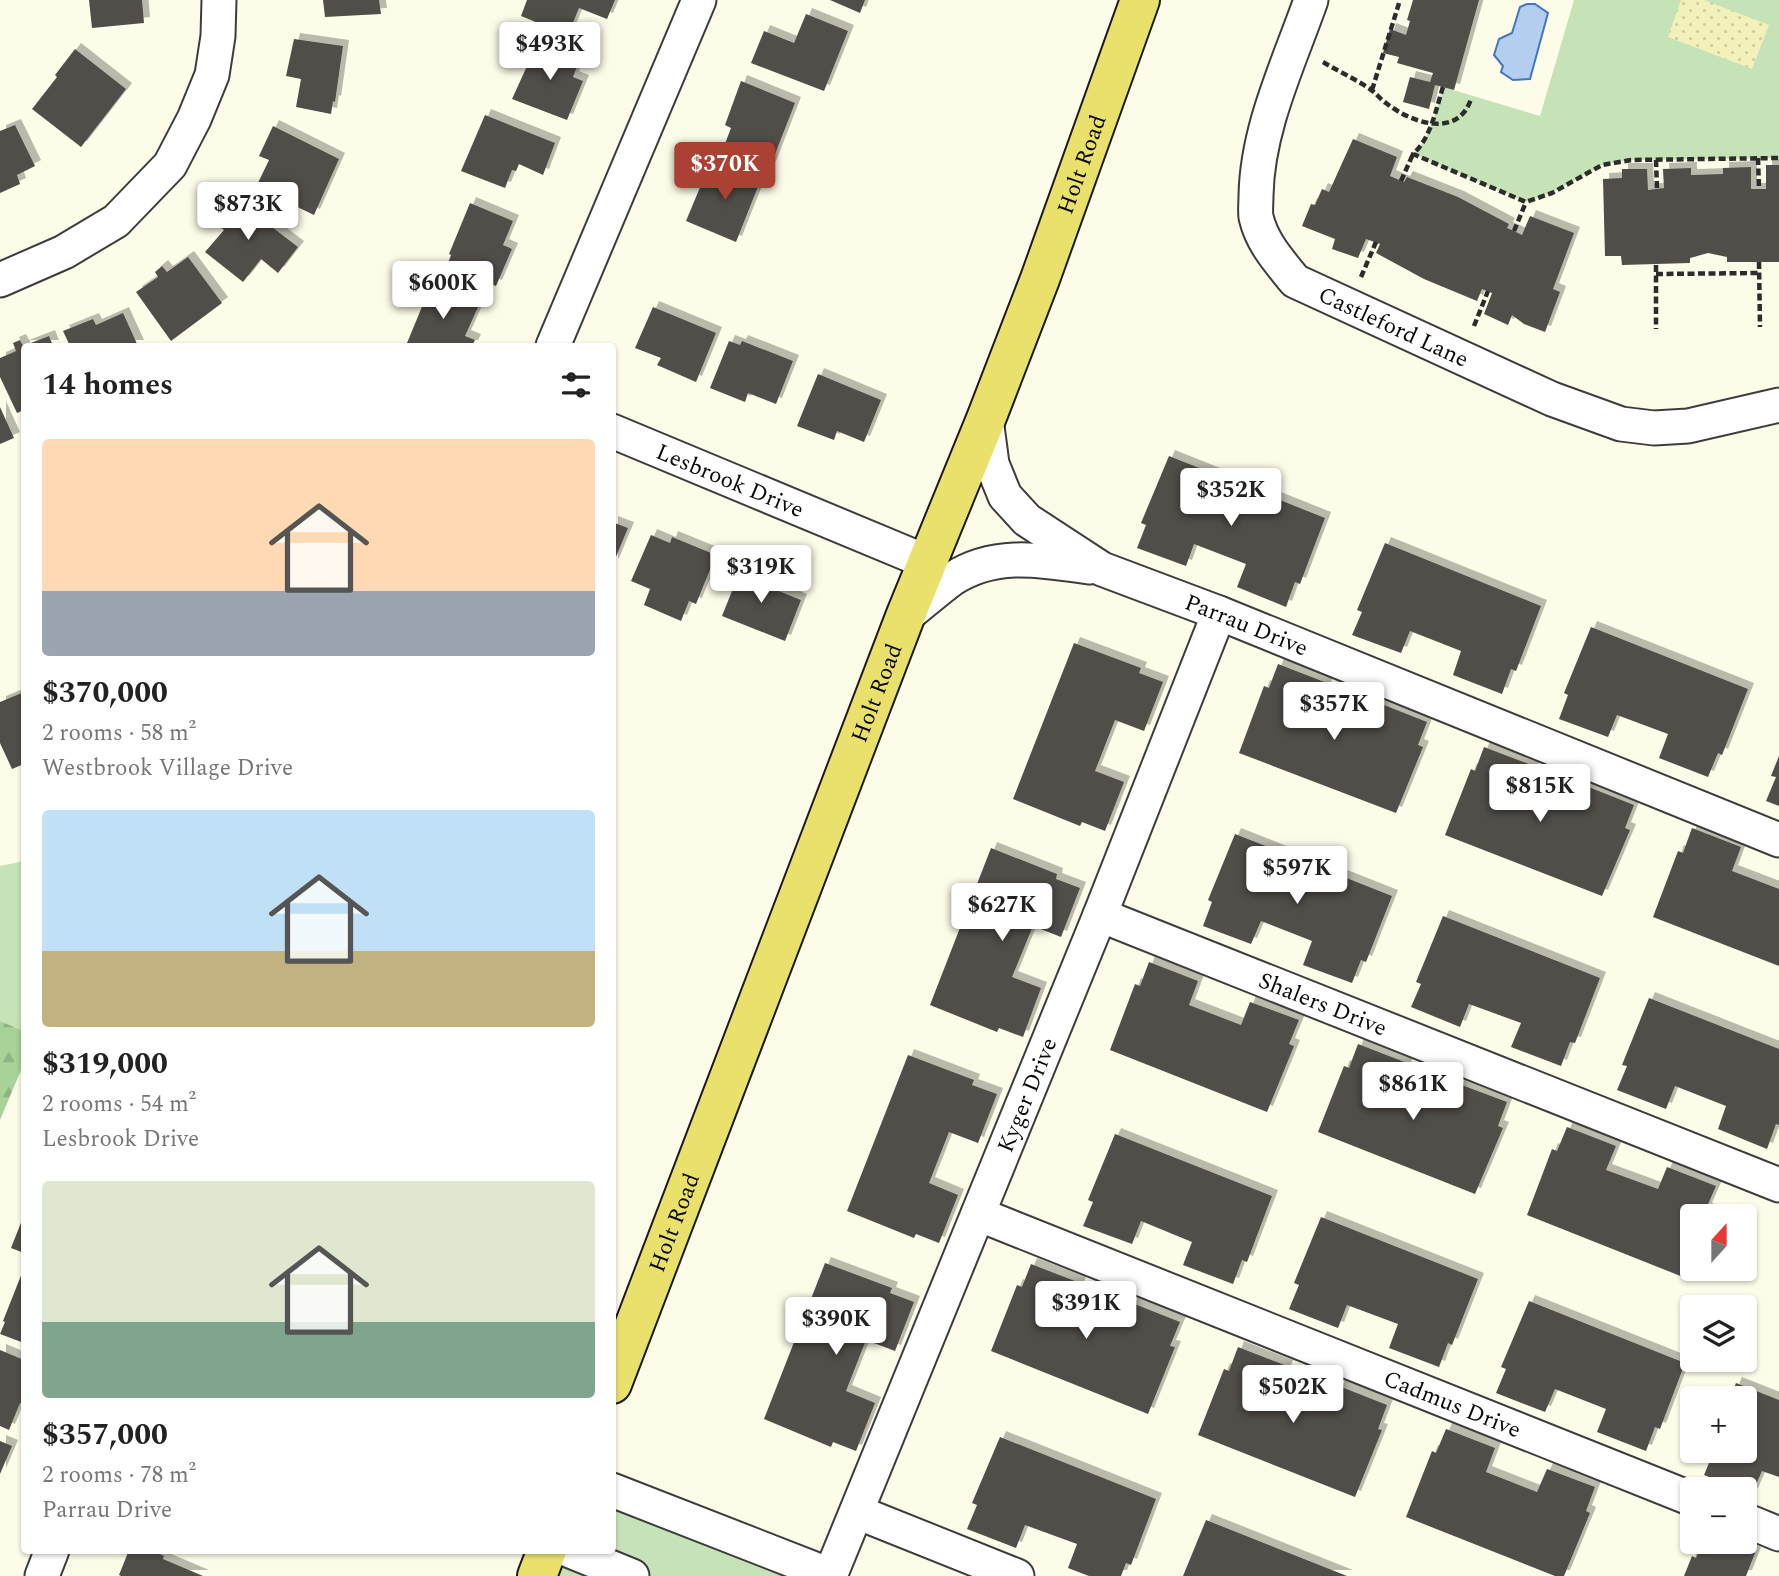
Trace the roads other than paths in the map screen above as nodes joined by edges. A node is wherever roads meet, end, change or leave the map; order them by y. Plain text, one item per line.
1 (219, 0) edge
2 (699, 0) edge
3 (1140, 0) edge
4 (1311, 0) edge
5 (0, 280) edge
6 (554, 343) edge
7 (1779, 405) edge
8 (986, 419) junction
9 (616, 433) edge
10 (927, 562) junction
11 (1102, 569) junction
12 (1219, 613) junction
13 (905, 617) junction
14 (1779, 841) edge
15 (1100, 915) junction
16 (1779, 1185) edge
17 (978, 1214) junction
18 (616, 1374) edge
19 (616, 1492) edge
20 (1680, 1494) edge
21 (857, 1512) junction
22 (1757, 1525) edge
23 (1779, 1534) edge
24 (50, 1554) edge
25 (545, 1554) edge
26 (578, 1554) edge
27 (830, 1575) edge
28 (42, 1576) edge
29 (537, 1576) edge
30 (632, 1576) edge
31 (1017, 1576) edge

1 - 5 street
2 - 6 street
3 - 8 main road, Holt Road
4 - 7 street, Castleford Lane
8 - 10 main road, Holt Road
8 - 11 street, Parrau Drive
9 - 10 street, Lesbrook Drive
10 - 13 main road, Holt Road
11 - 12 street, Parrau Drive
11 - 13 street, Parrau Drive
12 - 14 street, Parrau Drive
12 - 15 street, Kyger Drive
13 - 18 main road, Holt Road
15 - 16 street, Shalers Drive
15 - 17 street, Kyger Drive
17 - 20 street, Cadmus Drive
17 - 21 street, Kyger Drive
19 - 27 street
21 - 27 street, Kyger Drive
21 - 31 street
22 - 23 street
24 - 28 street
25 - 29 main road
26 - 30 street

